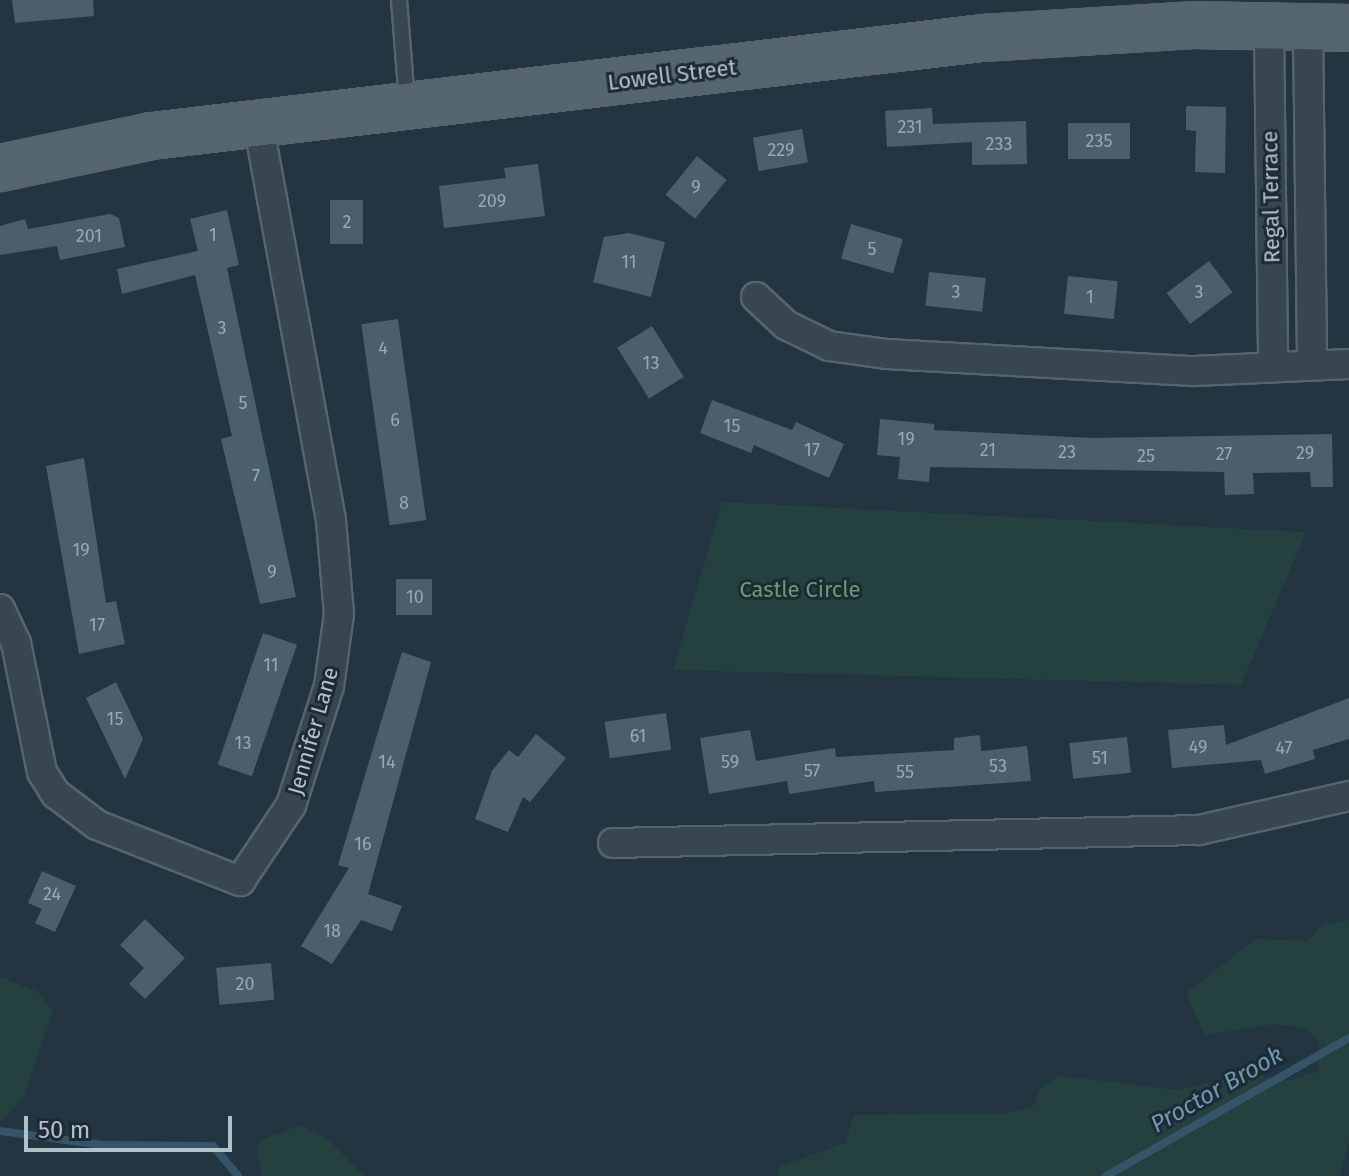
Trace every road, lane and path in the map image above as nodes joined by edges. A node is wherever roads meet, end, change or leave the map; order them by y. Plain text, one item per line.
1 (399, 0) edge
2 (1309, 28) edge
3 (407, 105) junction
4 (258, 123) junction
5 (0, 168) edge
6 (756, 297) dead end
7 (1312, 363) junction
8 (1349, 364) edge
9 (1273, 366) junction
10 (0, 609) edge
11 (1349, 796) edge
12 (613, 843) dead end

1 - 3 lane
2 - 3 main road, Lowell Street
2 - 7 street, Regal Terrace
2 - 9 street, Regal Terrace
3 - 4 main road, Lowell Street
4 - 5 main road, Lowell Street
4 - 10 street, Jennifer Lane
6 - 9 street
7 - 8 street
7 - 9 street
11 - 12 street

